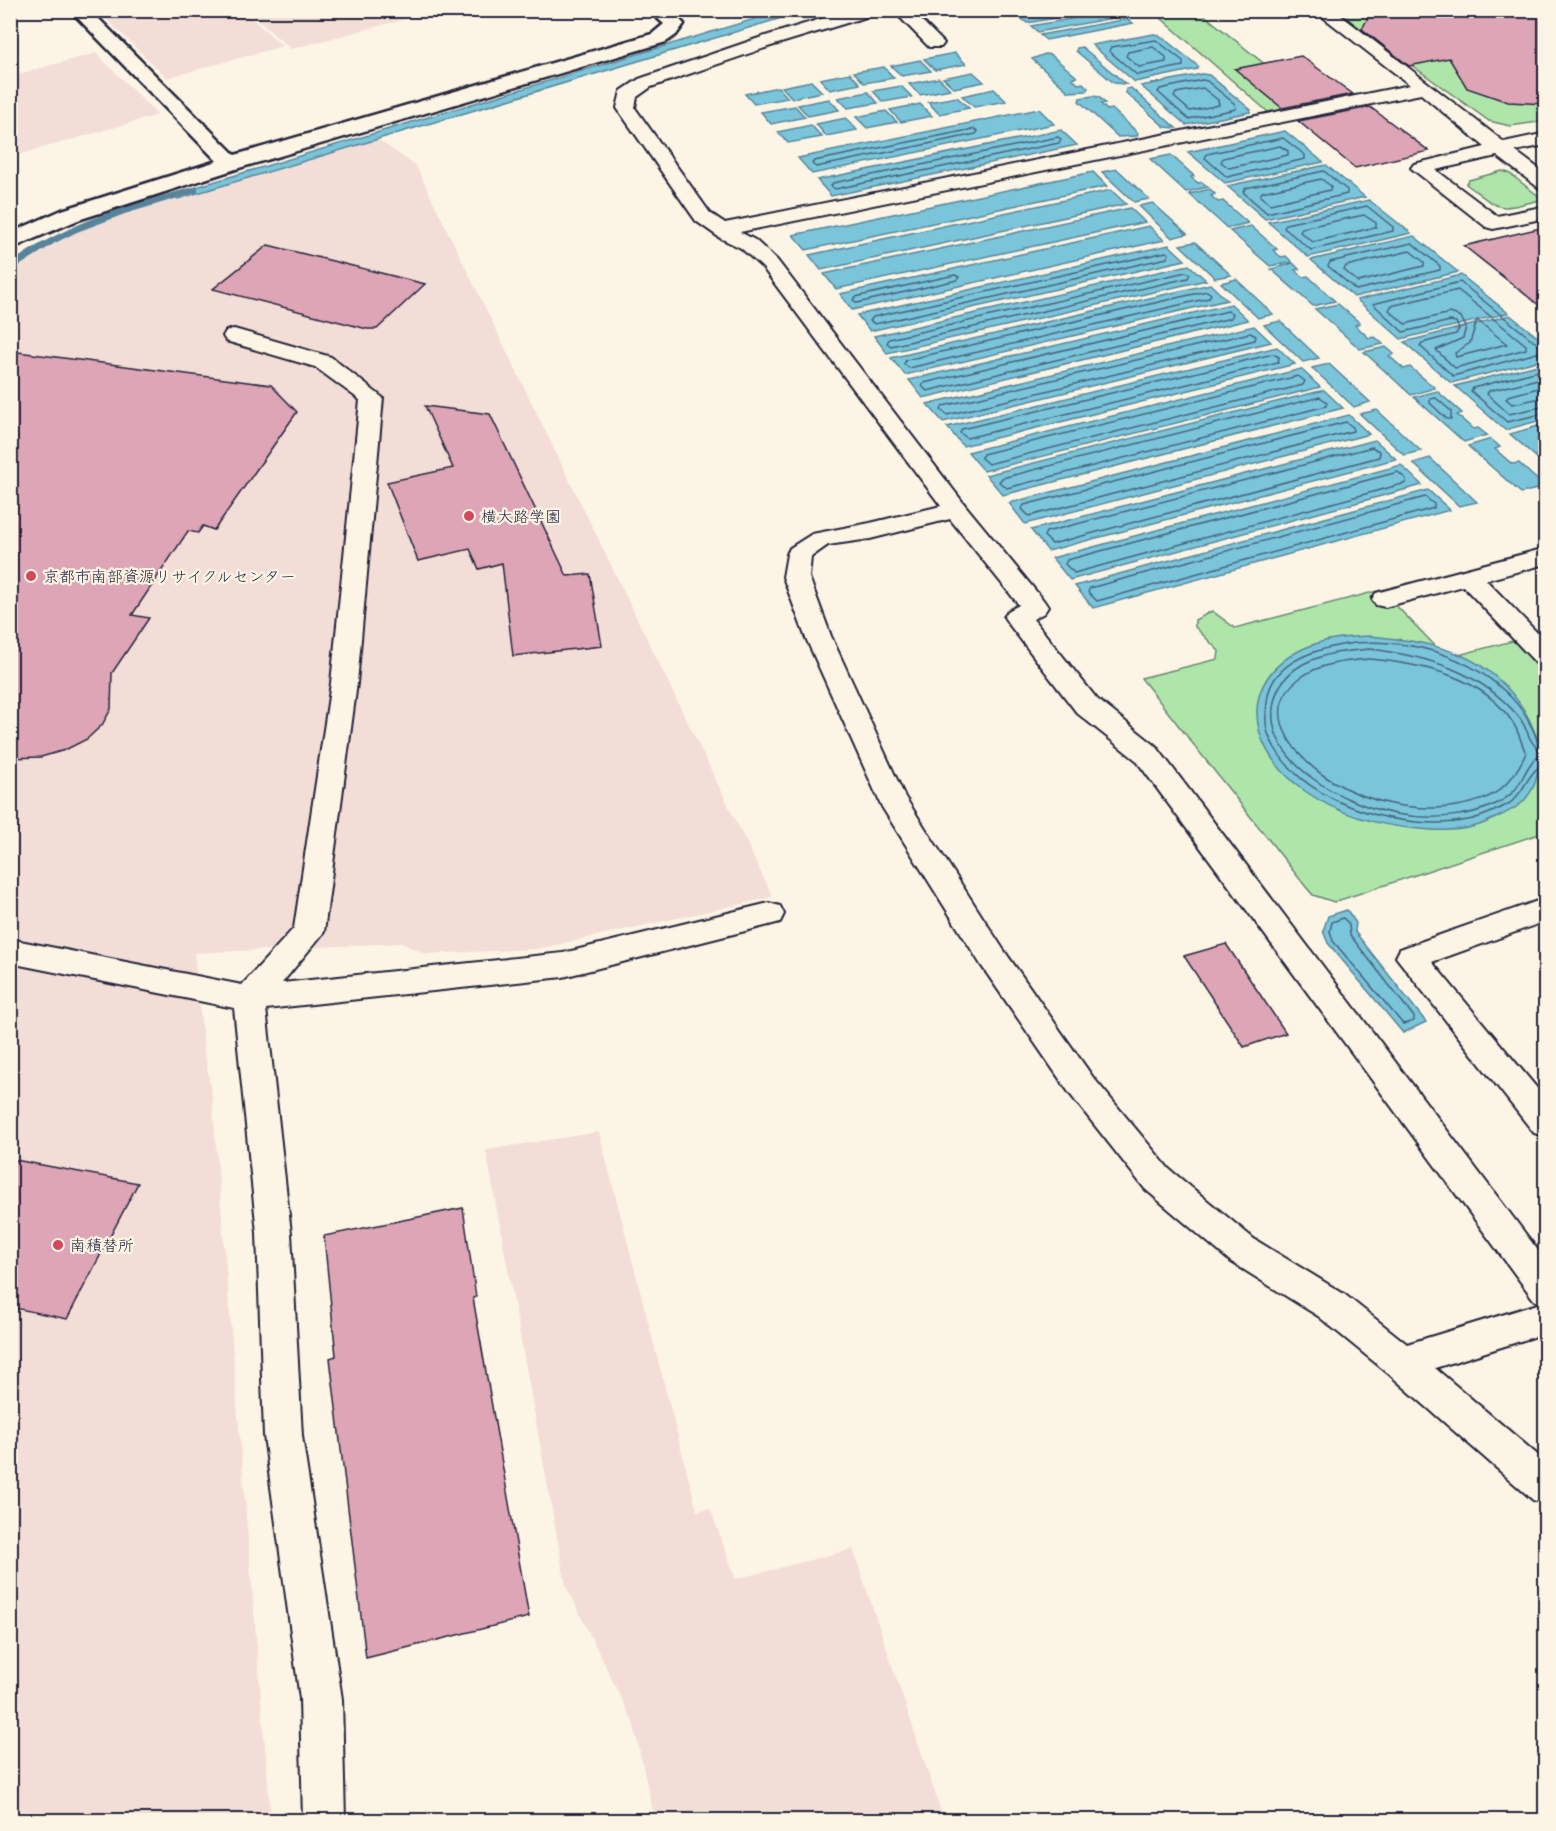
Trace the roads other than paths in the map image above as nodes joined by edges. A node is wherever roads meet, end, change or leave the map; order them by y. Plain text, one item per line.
1 (80, 10) edge
2 (657, 10) edge
3 (870, 10) edge
4 (901, 10) edge
5 (1322, 10) edge
6 (935, 43) dead end
7 (1424, 88) junction
8 (1545, 140) edge
9 (1500, 149) junction
10 (231, 163) junction
11 (1545, 184) edge
12 (1545, 212) edge
13 (721, 230) junction
14 (10, 242) edge
15 (234, 336) dead end
16 (956, 510) junction
17 (1545, 556) edge
18 (1468, 577) junction
19 (1385, 599) dead end
20 (1545, 658) edge
21 (1545, 909) edge
22 (769, 914) dead end
23 (10, 951) edge
24 (249, 999) junction
25 (1545, 1123) edge
26 (1545, 1289) edge
27 (1545, 1317) edge
28 (1402, 1362) junction
29 (1545, 1487) edge
30 (324, 1821) edge

1 - 10 street
2 - 10 street
3 - 13 lane
4 - 6 lane
5 - 7 lane
7 - 9 lane
7 - 13 lane
8 - 9 lane
9 - 11 lane
9 - 12 lane
10 - 14 street
13 - 16 lane
15 - 24 lane
16 - 26 lane
16 - 28 lane
17 - 18 lane
18 - 19 lane
18 - 20 lane
21 - 25 lane
22 - 24 lane
23 - 24 lane
24 - 30 lane
27 - 28 lane
28 - 29 lane

